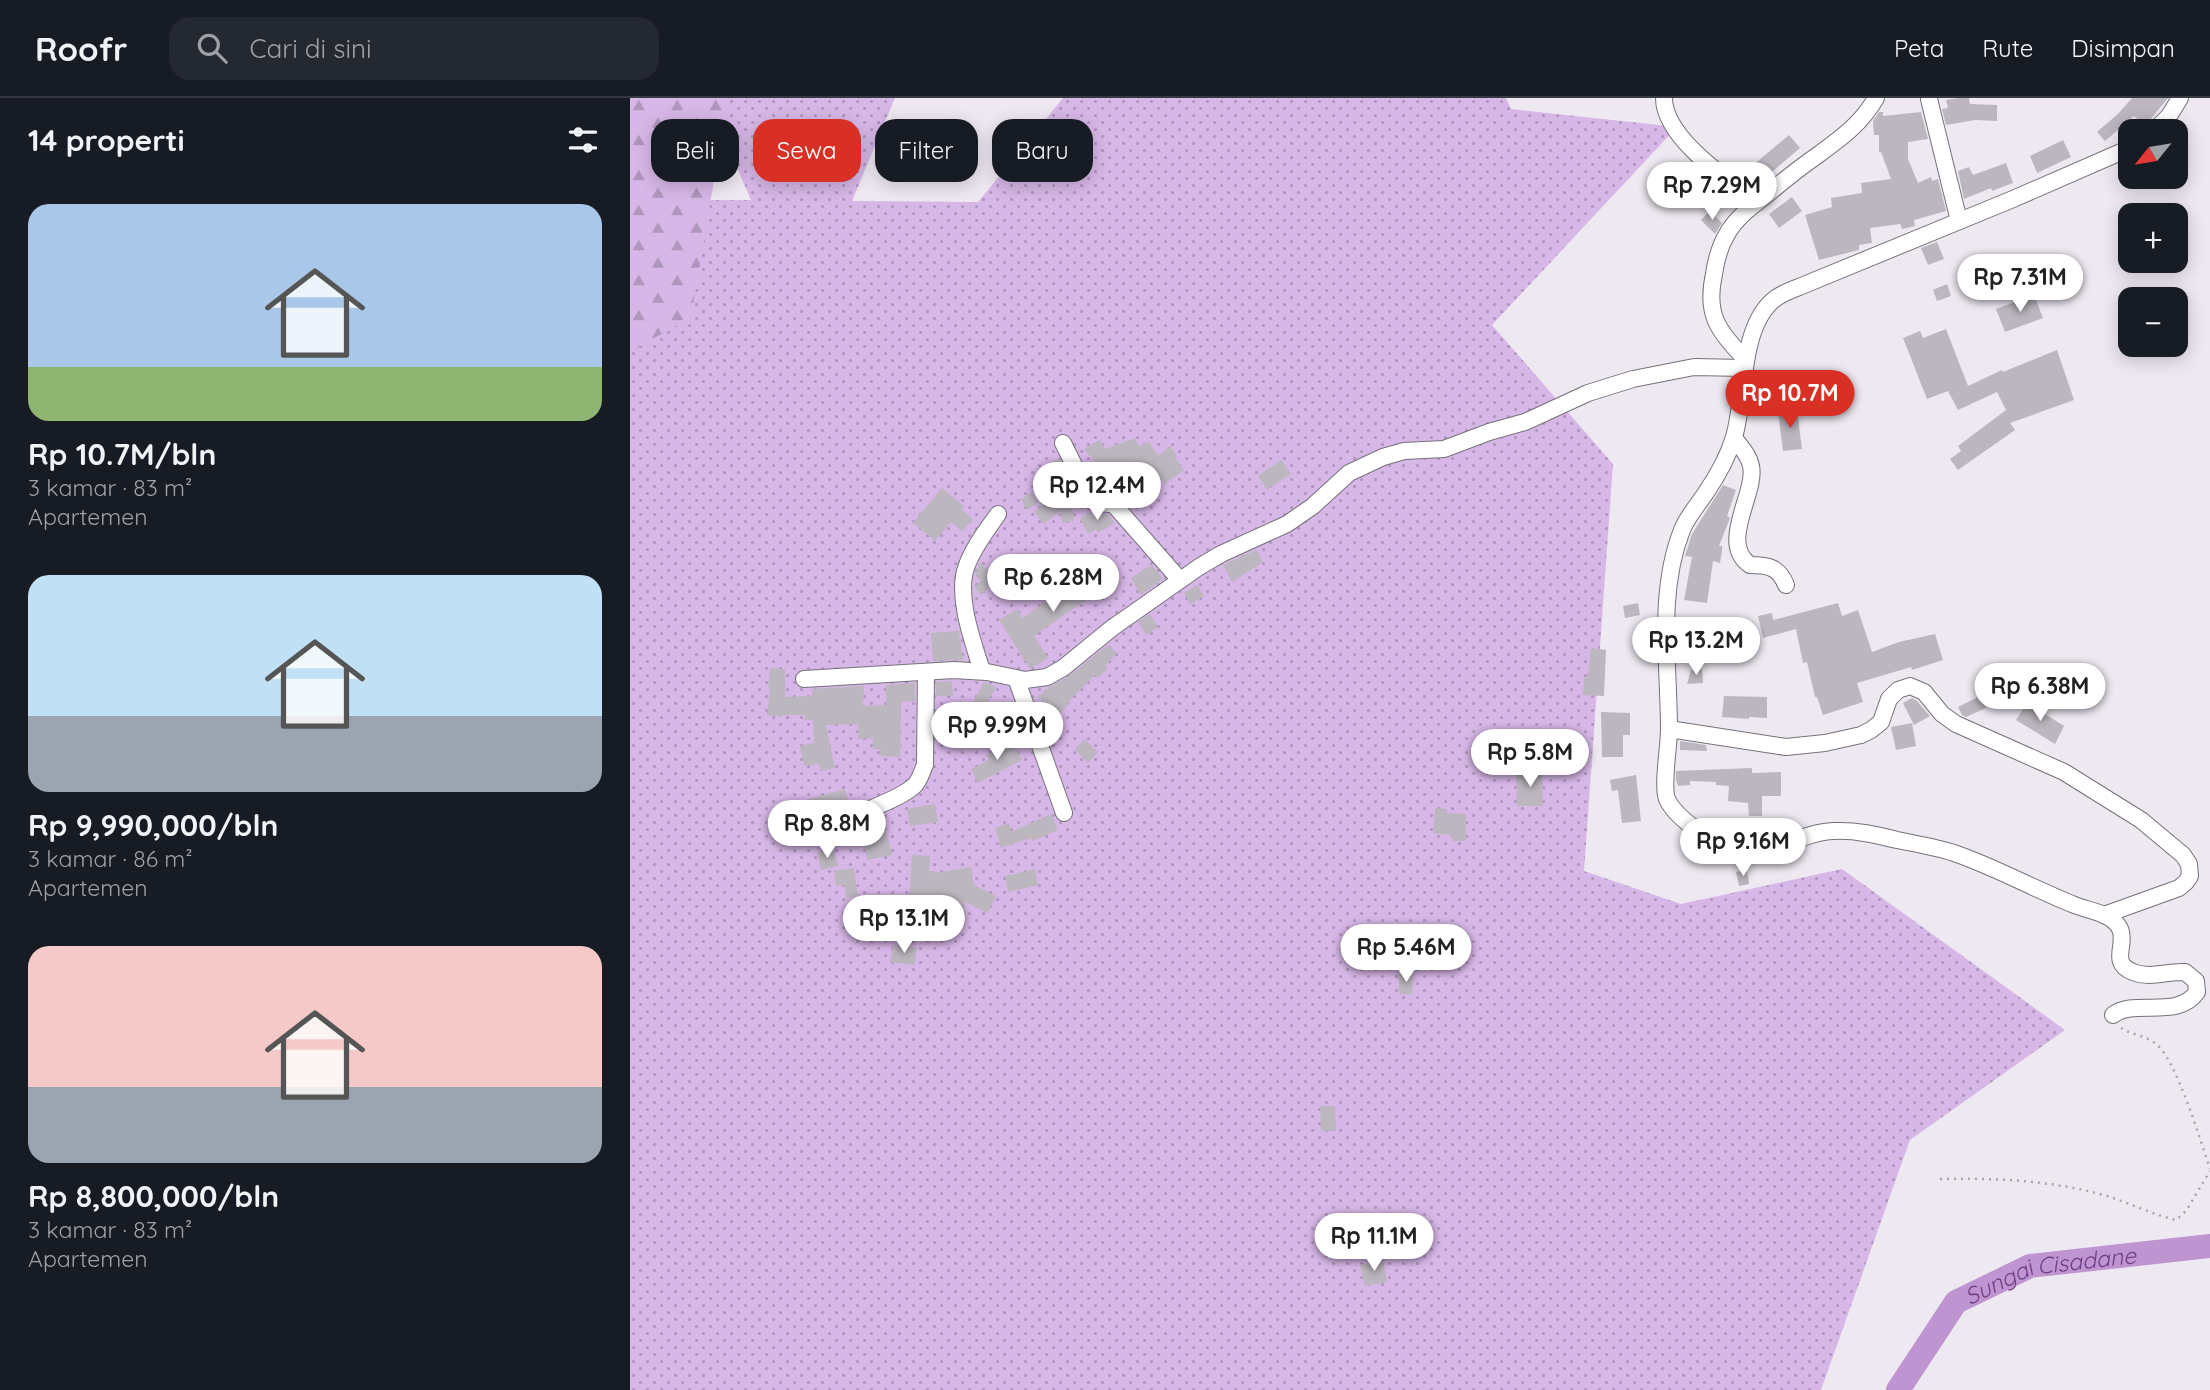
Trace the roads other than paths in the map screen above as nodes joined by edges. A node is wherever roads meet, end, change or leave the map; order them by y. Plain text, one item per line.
1 (1664, 98) edge
2 (1876, 98) edge
3 (2180, 98) edge
4 (1929, 99) edge
5 (2166, 119) edge
6 (2118, 153) edge
7 (1757, 202) junction
8 (1959, 222) junction
9 (1745, 363) junction
10 (1734, 438) junction
11 (1063, 443) dead end
12 (999, 514) dead end
13 (1180, 580) junction
14 (1786, 585) dead end
15 (982, 671) junction
16 (926, 672) junction
17 (1016, 678) junction
18 (804, 679) dead end
19 (1669, 729) junction
20 (1064, 813) dead end
21 (858, 814) dead end
22 (2104, 915) junction
23 (2113, 1015) road end

1 - 7 street
2 - 7 street
3 - 5 street
4 - 8 street
6 - 8 street
7 - 9 street
8 - 9 street
9 - 10 street
9 - 13 street
10 - 14 street
10 - 19 street
11 - 13 street
12 - 15 street
13 - 17 street
15 - 16 street
15 - 17 street
16 - 18 street
16 - 21 street
17 - 20 street
19 - 22 street
19 - 22 street
22 - 23 street

